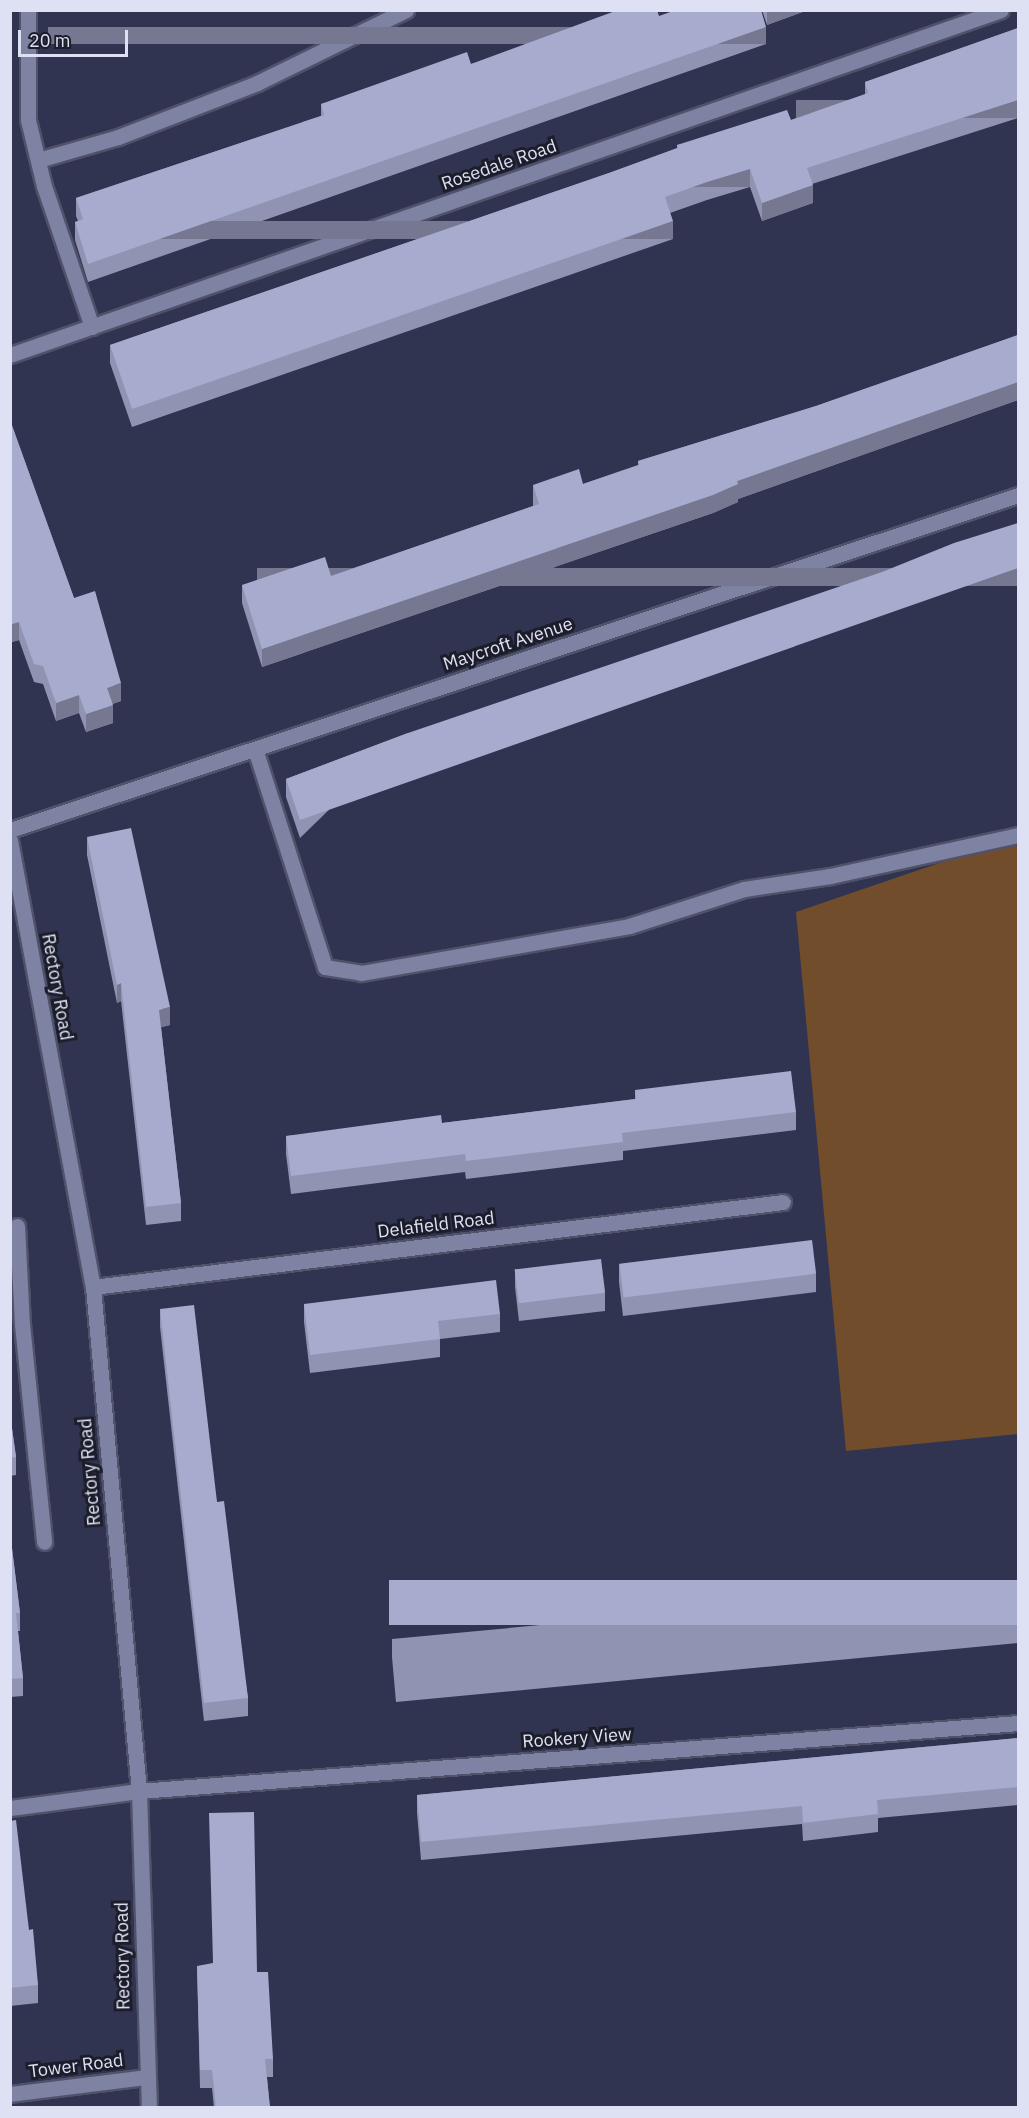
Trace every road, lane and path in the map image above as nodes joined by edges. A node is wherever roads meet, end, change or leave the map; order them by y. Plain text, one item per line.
1 (28, 10) edge
2 (406, 10) edge
3 (1001, 10) edge
4 (38, 160) junction
5 (92, 327) junction
6 (10, 356) edge
7 (1018, 497) edge
8 (255, 749) junction
9 (10, 830) edge
10 (1018, 835) edge
11 (10, 840) edge
12 (783, 1202) dead end
13 (17, 1226) dead end
14 (93, 1287) junction
15 (16, 1324) edge
16 (44, 1542) dead end
17 (1018, 1723) edge
18 (139, 1791) junction
19 (10, 1808) edge
20 (146, 2077) junction
21 (10, 2094) edge
22 (149, 2108) edge

1 - 4 street
2 - 4 street
3 - 5 street, Rosedale Road
4 - 5 street
5 - 6 street, Rosedale Road
7 - 8 street, Maycroft Avenue
8 - 9 street, Maycroft Avenue
8 - 10 street
11 - 14 street, Rectory Road
12 - 14 street, Delafield Road
13 - 15 street
14 - 18 street, Rectory Road
15 - 16 street
17 - 18 street, Rookery View
18 - 19 street, Rookery View
18 - 20 street, Rectory Road
20 - 21 street, Tower Road
20 - 22 street, Rectory Road

